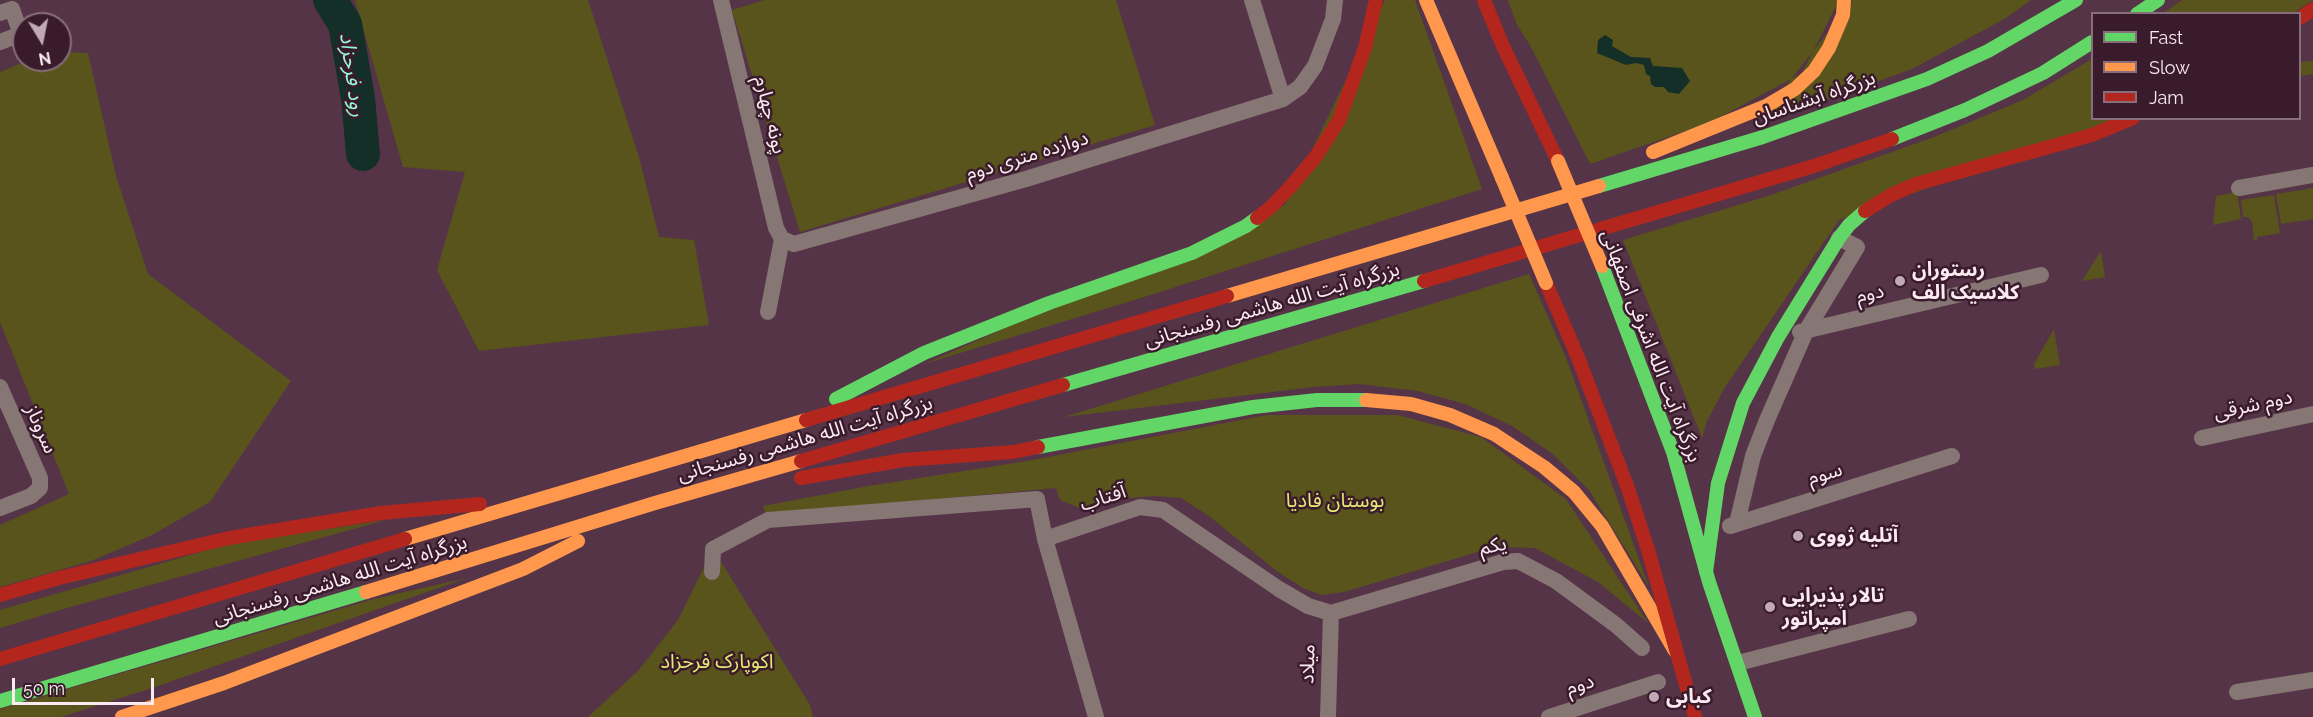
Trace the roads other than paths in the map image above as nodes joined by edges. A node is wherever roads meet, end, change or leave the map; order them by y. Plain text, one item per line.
1 (721, 0) edge
2 (1252, 0) edge
3 (1335, 0) edge
4 (1376, 0) edge
5 (1426, 0) edge
6 (1484, 0) edge
7 (1845, 0) edge
8 (2076, 0) edge
9 (2158, 0) edge
10 (6, 11) edge
11 (2140, 12) edge
12 (1510, 26) dead end
13 (2002, 26) dead end
14 (0, 42) edge
15 (2091, 43) edge
16 (1927, 79) junction
17 (1283, 99) junction
18 (1533, 108) junction
19 (2128, 120) edge
20 (1641, 157) dead end
21 (1620, 165) dead end
22 (2313, 175) edge
23 (2239, 188) dead end
24 (1550, 200) junction
25 (1839, 238) junction
26 (782, 239) junction
27 (2041, 275) dead end
28 (768, 312) dead end
29 (1806, 331) junction
30 (1778, 337) junction
31 (0, 387) edge
32 (2313, 414) edge
33 (775, 431) junction
34 (2202, 438) dead end
35 (1952, 456) dead end
36 (792, 480) dead end
37 (770, 484) dead end
38 (546, 498) junction
39 (655, 503) junction
40 (0, 508) edge
41 (1737, 523) junction
42 (1712, 533) junction
43 (1045, 538) junction
44 (712, 572) dead end
45 (1706, 572) junction
46 (0, 595) edge
47 (1331, 613) junction
48 (1909, 620) dead end
49 (1642, 648) dead end
50 (1675, 651) junction
51 (0, 660) edge
52 (1738, 663) junction
53 (2313, 680) edge
54 (1658, 682) dead end
55 (2237, 692) dead end
56 (0, 701) edge
57 (1324, 716) edge
58 (122, 717) edge
59 (1095, 717) edge
60 (1549, 717) edge
61 (1695, 717) edge
62 (1755, 717) edge

1 - 26 street, پونه چهارم
2 - 17 street
3 - 17 street
4 - 33 highway
5 - 50 highway, bridge
6 - 18 highway, بزرگراه آیت الله اشرفی اصفهانی
7 - 20 highway
8 - 16 highway, بزرگراه آبشناسان
9 - 11 highway
10 - 14 street
12 - 18 highway
13 - 16 highway
15 - 39 highway, بزرگراه آیت الله هاشمی رفسنجانی
16 - 24 highway, بزرگراه آبشناسان
17 - 26 street, دوازده متری دوم
18 - 45 highway, بزرگراه آیت الله اشرفی اصفهانی, bridge
19 - 25 highway
21 - 24 highway
22 - 23 street
24 - 33 highway, بزرگراه آیت الله هاشمی رفسنجانی
25 - 29 street
25 - 30 highway
26 - 28 street
27 - 29 street, دوم
29 - 30 street, دوم
29 - 41 street
30 - 42 highway
31 - 40 street, سروناز
32 - 34 street, دوم شرقی
33 - 38 highway, بزرگراه آیت الله هاشمی رفسنجانی
35 - 41 street, سوم
36 - 50 highway
37 - 39 highway
38 - 46 highway
38 - 51 highway, بزرگراه آیت الله هاشمی رفسنجانی
39 - 56 highway, بزرگراه آیت الله هاشمی رفسنجانی
39 - 58 highway
41 - 42 street, سوم
42 - 45 highway
43 - 44 street
43 - 47 street, آفتاب
43 - 59 street
45 - 52 highway, بزرگراه آیت الله اشرفی اصفهانی
47 - 49 street, یکم
47 - 57 street, میلاد
48 - 52 street
50 - 61 highway
52 - 62 highway, بزرگراه آیت الله اشرفی اصفهانی
53 - 55 street
54 - 60 street, دوم

